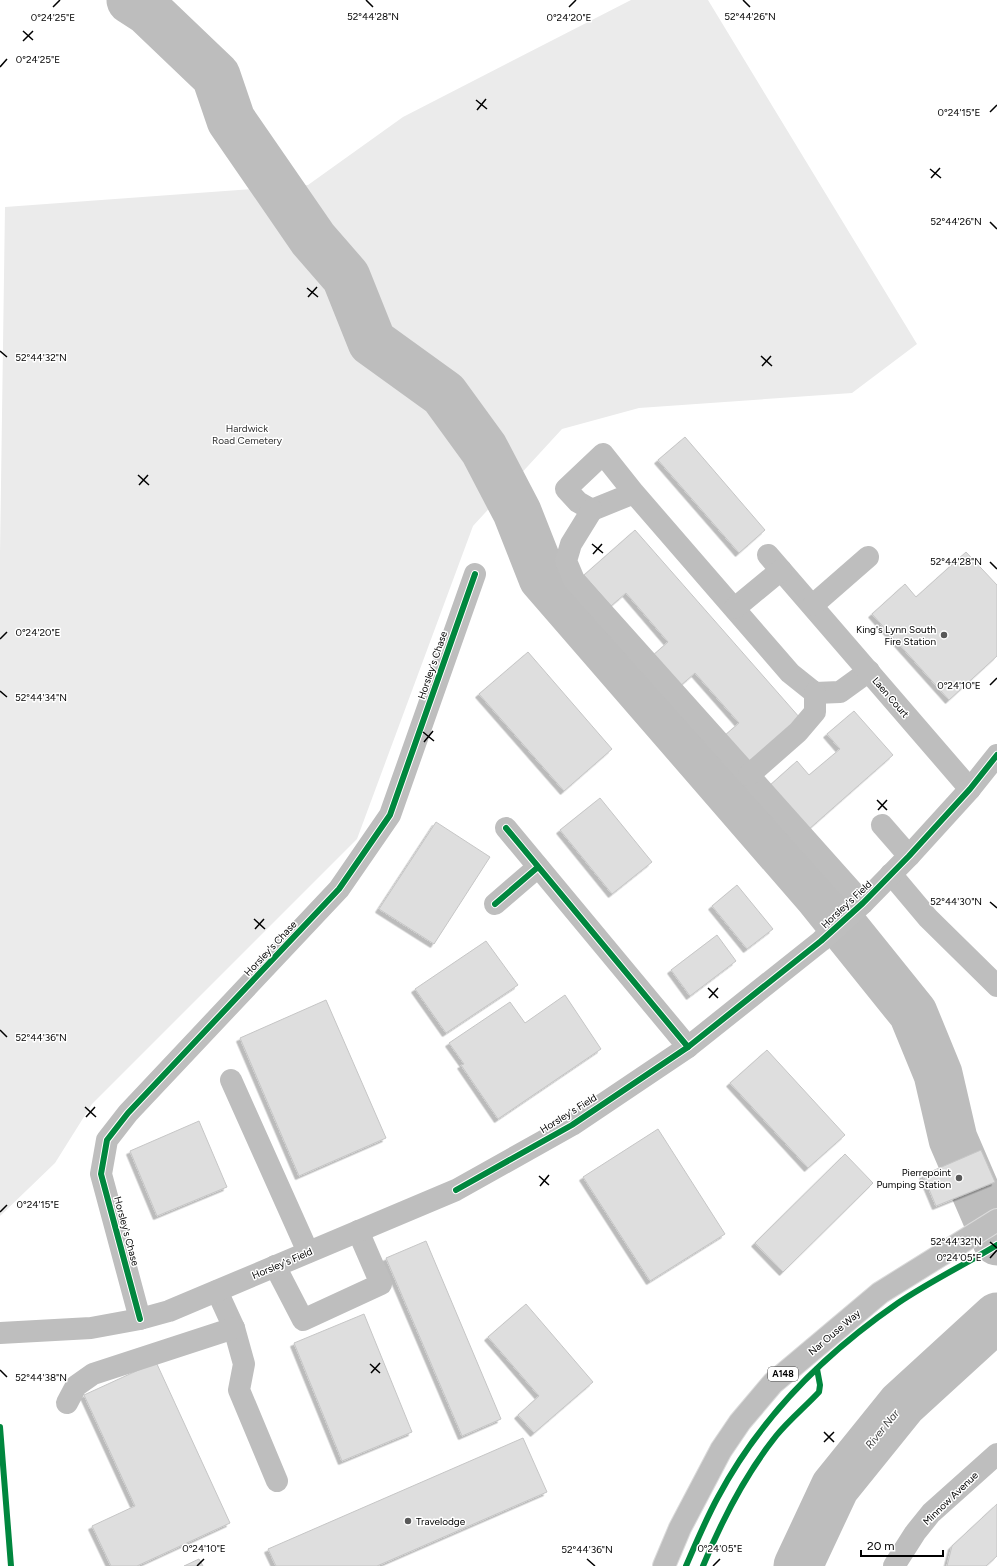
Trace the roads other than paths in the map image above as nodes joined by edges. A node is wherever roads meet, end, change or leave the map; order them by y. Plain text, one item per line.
1 (634, 493) junction
2 (592, 510) junction
3 (868, 557) dead end
4 (475, 574) dead end
5 (813, 605) junction
6 (735, 608) junction
7 (869, 671) junction
8 (816, 693) junction
9 (997, 754) edge
10 (749, 776) junction
11 (970, 789) junction
12 (882, 825) dead end
13 (506, 828) dead end
14 (909, 856) junction
15 (538, 867) junction
16 (891, 874) junction
17 (496, 904) dead end
18 (859, 907) junction
19 (997, 986) edge
20 (688, 1047) junction
21 (231, 1080) dead end
22 (997, 1220) edge
23 (358, 1231) junction
24 (308, 1252) junction
25 (275, 1266) junction
26 (217, 1291) junction
27 (140, 1319) junction
28 (234, 1328) junction
29 (0, 1333) edge
30 (67, 1403) dead end
31 (996, 1458) edge
32 (277, 1481) dead end
33 (664, 1566) edge
34 (894, 1566) edge

1 - 2 street
1 - 2 street
1 - 6 street
2 - 10 street
3 - 5 street
4 - 27 street, Horsley's Chase
5 - 6 street, Laen Court
5 - 7 street, Laen Court
6 - 8 street
7 - 8 street
7 - 11 street, Laen Court
8 - 10 street
9 - 11 street, Horsley's Field
10 - 18 street
11 - 14 street, Horsley's Field
12 - 14 street
13 - 15 street
14 - 16 street, Horsley's Field
15 - 17 street
15 - 20 street
16 - 18 street, Horsley's Field
16 - 19 street
18 - 20 street, Horsley's Field
20 - 23 street, Horsley's Field
21 - 24 street
22 - 33 street, Nar Ouse Way / A148
23 - 24 street, Horsley's Field
23 - 25 street
24 - 25 street, Horsley's Field
25 - 26 street, Horsley's Field
26 - 27 street, Horsley's Field
26 - 28 street
27 - 29 street, Horsley's Field
28 - 30 street
28 - 32 street
31 - 34 street, Minnow Avenue

